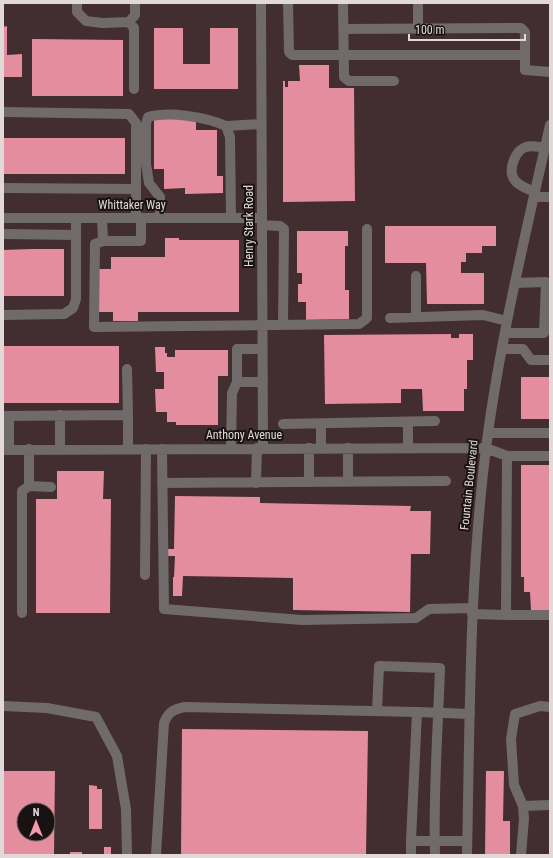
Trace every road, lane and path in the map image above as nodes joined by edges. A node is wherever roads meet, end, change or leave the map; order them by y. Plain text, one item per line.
1 (77, 3) edge
2 (135, 3) edge
3 (261, 3) edge
4 (288, 3) edge
5 (344, 3) edge
6 (418, 3) edge
7 (129, 22) junction
8 (418, 29) junction
9 (344, 30) junction
10 (344, 55) junction
11 (525, 55) junction
12 (550, 72) edge
13 (394, 81) dead end
14 (134, 89) dead end
15 (3, 112) edge
16 (261, 124) junction
17 (550, 125) edge
18 (226, 126) junction
19 (545, 148) junction
20 (3, 188) edge
21 (136, 189) junction
22 (535, 194) junction
23 (550, 197) edge
24 (231, 217) junction
25 (3, 218) edge
26 (76, 218) junction
27 (102, 218) junction
28 (139, 218) junction
29 (160, 218) junction
30 (262, 222) junction
31 (367, 229) dead end
32 (3, 234) edge
33 (76, 235) junction
34 (99, 243) junction
35 (416, 276) dead end
36 (548, 282) edge
37 (515, 283) junction
38 (3, 315) edge
39 (416, 317) junction
40 (390, 318) dead end
41 (507, 322) junction
42 (262, 325) junction
43 (284, 325) junction
44 (505, 333) junction
45 (547, 334) edge
46 (262, 349) junction
47 (502, 349) junction
48 (550, 360) edge
49 (127, 369) dead end
50 (238, 382) junction
51 (262, 382) junction
52 (60, 415) junction
53 (128, 415) junction
54 (6, 416) edge
55 (435, 421) dead end
56 (408, 422) junction
57 (282, 424) dead end
58 (321, 424) junction
59 (488, 433) junction
60 (550, 433) edge
61 (231, 448) junction
62 (260, 448) junction
63 (309, 448) junction
64 (321, 448) junction
65 (348, 448) junction
66 (408, 448) junction
67 (486, 448) junction
68 (29, 449) junction
69 (60, 449) junction
70 (128, 449) junction
71 (146, 449) junction
72 (162, 449) junction
73 (6, 450) edge
74 (507, 456) junction
75 (550, 456) edge
76 (446, 481) dead end
77 (309, 482) junction
78 (348, 482) junction
79 (162, 483) junction
80 (256, 483) junction
81 (29, 486) junction
82 (51, 487) dead end
83 (145, 575) dead end
84 (472, 611) junction
85 (22, 613) dead end
86 (506, 615) junction
87 (550, 615) edge
88 (3, 706) edge
89 (550, 707) edge
90 (377, 711) junction
91 (417, 712) junction
92 (439, 713) junction
93 (470, 714) junction
94 (550, 805) edge
95 (523, 806) junction
96 (411, 841) junction
97 (435, 841) junction
98 (468, 841) junction
99 (127, 855) edge
100 (156, 855) edge
101 (411, 855) edge
102 (435, 855) edge
103 (467, 855) edge
104 (521, 855) edge

1 - 7 street
2 - 7 street
3 - 16 street, Henry Stark Road
4 - 10 street
5 - 9 street
6 - 8 street
7 - 14 street
8 - 9 street
8 - 11 street
9 - 10 street
10 - 11 street
10 - 13 street
11 - 12 street
15 - 21 street
16 - 18 street
16 - 30 street, Henry Stark Road
17 - 19 street, Fountain Boulevard
18 - 24 street
18 - 29 street
19 - 22 street, Fountain Boulevard
19 - 22 street
20 - 21 street
21 - 28 street
22 - 23 street
22 - 37 street, Fountain Boulevard
24 - 29 street, Whittaker Way
24 - 30 street, Whittaker Way
25 - 26 street, Whittaker Way
26 - 27 street, Whittaker Way
26 - 33 street
27 - 28 street, Whittaker Way
27 - 34 street
28 - 29 street, Whittaker Way
28 - 34 street
30 - 42 street, Henry Stark Road
30 - 43 street, Whittaker Way
31 - 43 street
32 - 33 street
33 - 38 street
34 - 42 street
35 - 39 street
36 - 37 street
36 - 45 street
37 - 41 street, Fountain Boulevard
39 - 40 street
39 - 41 street
41 - 44 street, Fountain Boulevard
42 - 43 street
42 - 46 street, Henry Stark Road
44 - 45 street
44 - 47 street, Fountain Boulevard
46 - 50 street
46 - 51 street, Henry Stark Road
47 - 48 street
47 - 59 street, Fountain Boulevard
49 - 53 street
50 - 51 street
50 - 61 street
51 - 62 street, Henry Stark Road
52 - 53 street
52 - 54 street
52 - 69 street
53 - 70 street
54 - 73 street
55 - 56 street
56 - 58 street
56 - 66 street
57 - 58 street
58 - 64 street
59 - 60 street
59 - 67 street, Fountain Boulevard
61 - 62 street, Anthony Avenue
61 - 72 street, Anthony Avenue
62 - 63 street, Anthony Avenue
62 - 80 street, Henry Stark Road
63 - 64 street, Anthony Avenue
63 - 77 street
64 - 65 street, Anthony Avenue
65 - 66 street, Anthony Avenue
65 - 78 street
66 - 67 street, Anthony Avenue
67 - 74 street
67 - 84 street, Fountain Boulevard
68 - 69 street, Anthony Avenue
68 - 73 street, Anthony Avenue
68 - 81 street
69 - 70 street, Anthony Avenue
70 - 71 street, Anthony Avenue
71 - 72 street, Anthony Avenue
71 - 83 street
72 - 79 street
74 - 75 street
74 - 86 street
76 - 78 street
77 - 78 street
77 - 80 street
79 - 80 street
79 - 84 street
81 - 82 street
81 - 85 street
84 - 86 street
84 - 93 street, Fountain Boulevard
86 - 87 street
88 - 99 street
89 - 95 street
90 - 91 street
90 - 92 street
90 - 100 street
91 - 92 street
91 - 96 street
92 - 93 street
92 - 97 street
93 - 98 street, Fountain Boulevard
94 - 95 street
95 - 104 street
96 - 97 street
96 - 101 street
97 - 98 street
97 - 102 street
98 - 103 street, Fountain Boulevard

